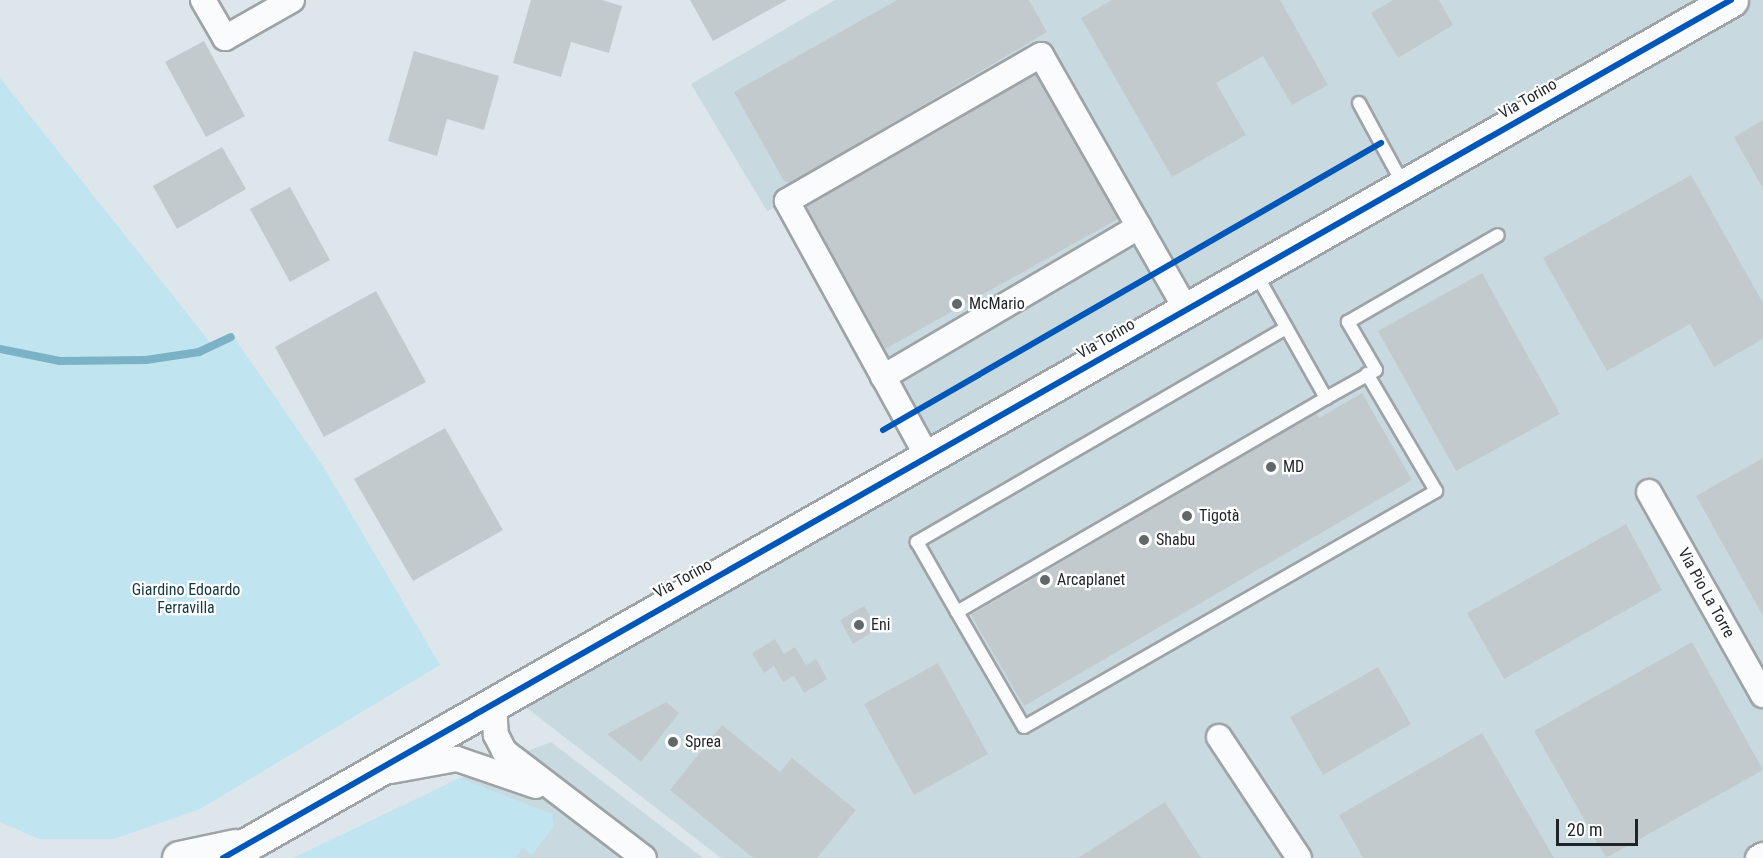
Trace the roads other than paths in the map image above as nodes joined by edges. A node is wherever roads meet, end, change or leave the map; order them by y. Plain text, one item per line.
1 (203, 0) edge
2 (292, 0) edge
3 (1731, 0) edge
4 (1359, 103) dead end
5 (1404, 186) junction
6 (1139, 227) junction
7 (1498, 235) dead end
8 (1254, 271) junction
9 (1186, 309) junction
10 (1286, 328) junction
11 (1367, 374) junction
12 (883, 377) junction
13 (1326, 398) junction
14 (927, 456) junction
15 (1649, 492) dead end
16 (957, 612) junction
17 (1763, 695) edge
18 (494, 701) junction
19 (1219, 737) dead end
20 (350, 782) junction
21 (558, 794) junction
22 (229, 852) edge
23 (1763, 855) edge
24 (179, 858) edge
25 (645, 858) edge
26 (1299, 858) edge
27 (1758, 858) edge

1 - 2 street
3 - 5 street, Via Torino
4 - 5 lane
5 - 8 street, Via Torino
6 - 9 street
6 - 12 street
6 - 12 street
7 - 11 lane
8 - 9 street, Via Torino
8 - 10 lane
9 - 14 street, Via Torino
10 - 13 lane
10 - 16 lane
11 - 13 lane
11 - 16 lane
12 - 14 street
13 - 16 lane
14 - 18 street, Via Torino
15 - 17 street, Via Pio La Torre
18 - 20 street, Via Torino
18 - 21 street
19 - 26 street
20 - 21 street
20 - 22 street, Via Torino
21 - 25 street
22 - 24 street, Via Torino
23 - 27 street

